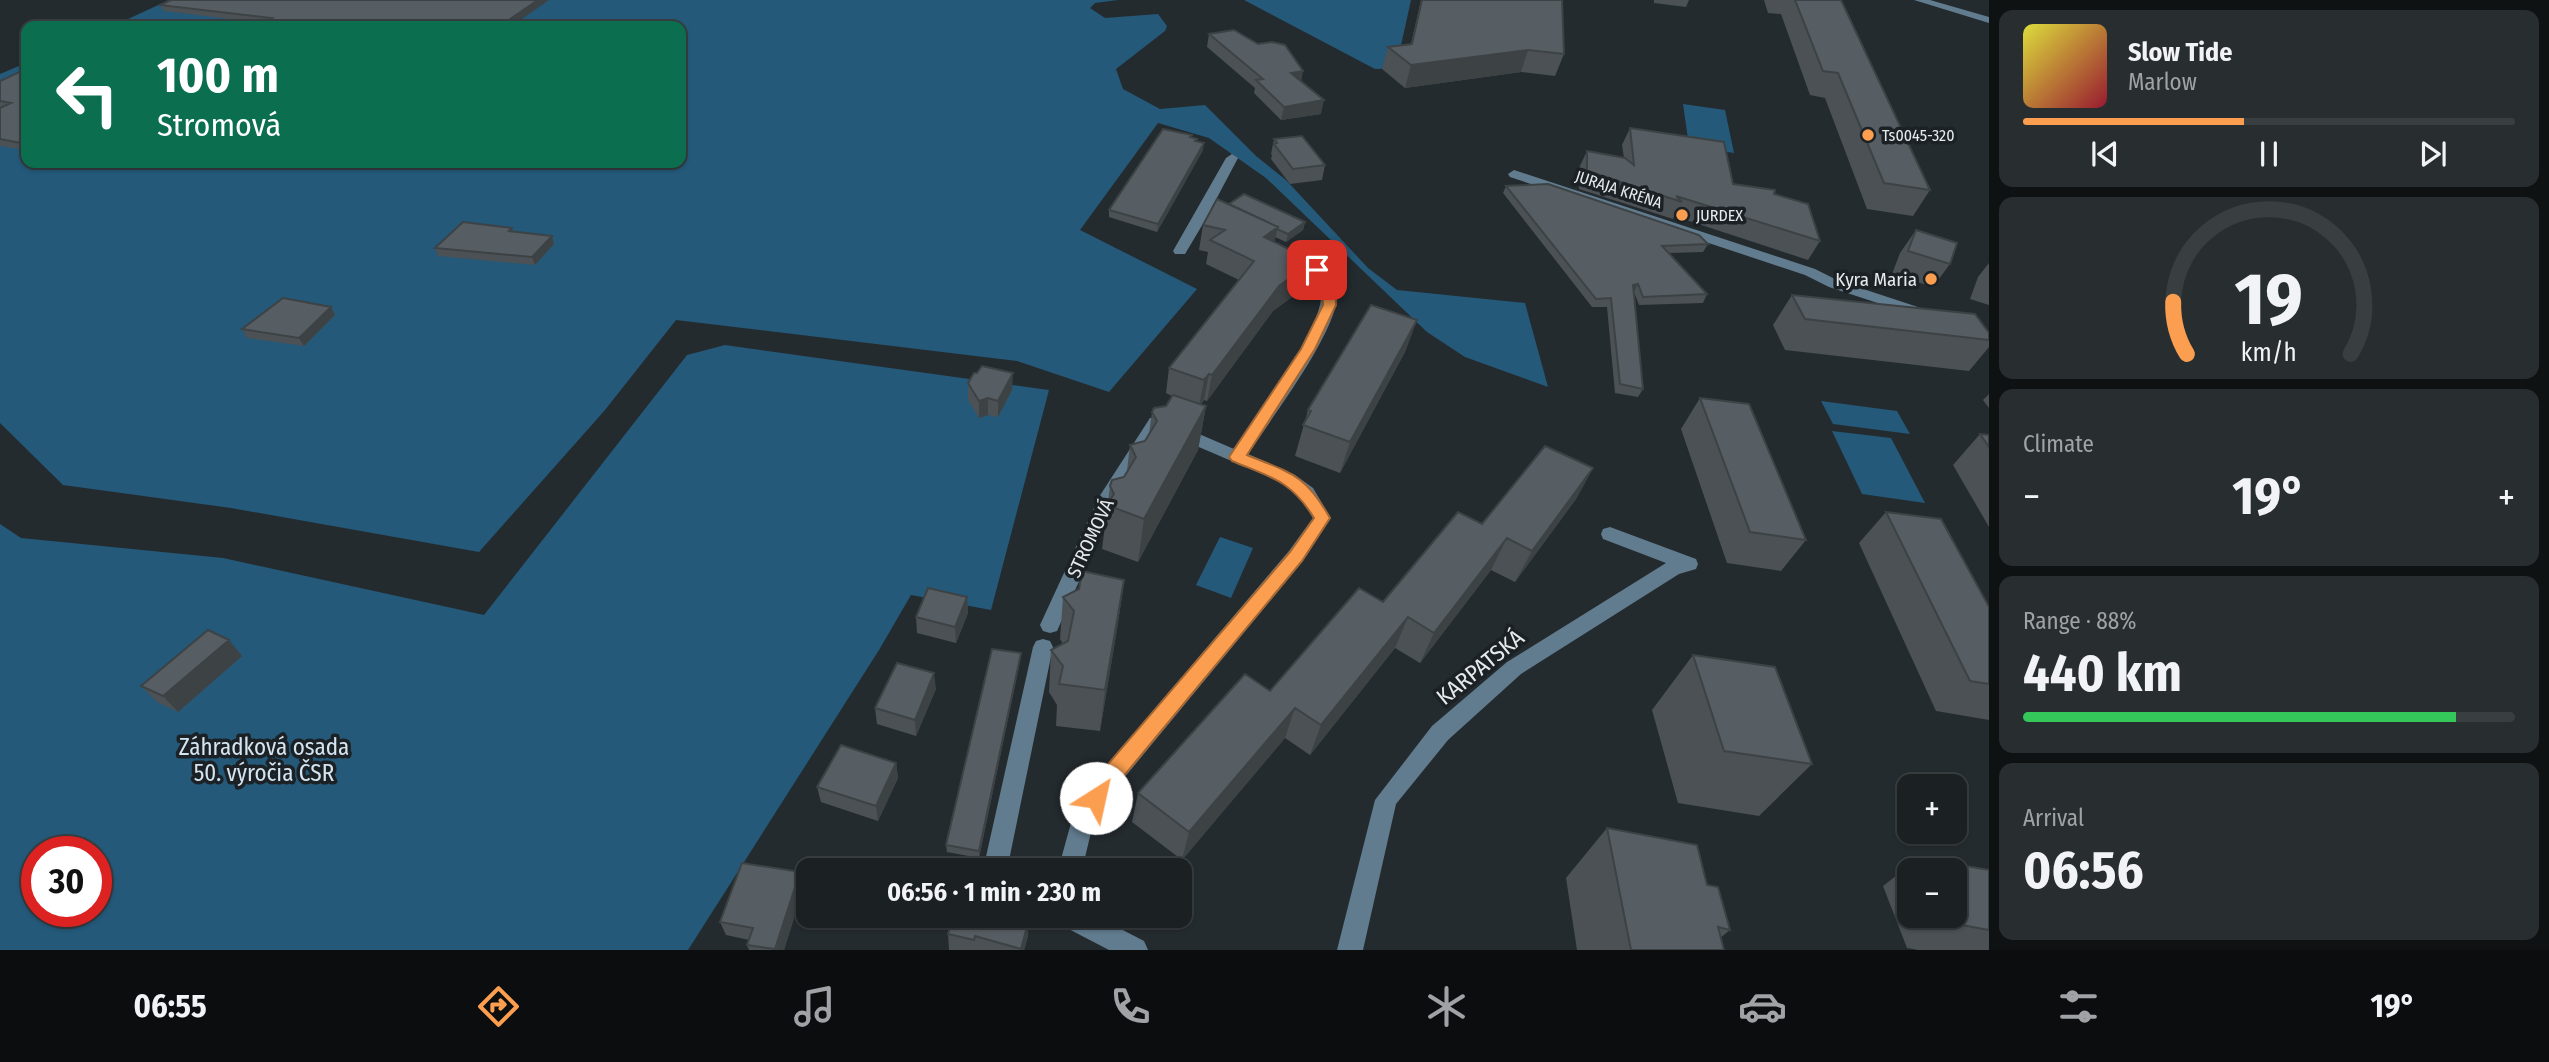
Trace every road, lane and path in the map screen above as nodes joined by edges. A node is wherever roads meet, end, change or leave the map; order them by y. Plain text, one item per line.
1 (1919, 0) edge
2 (1989, 20) edge
3 (1231, 158) dead end
4 (1514, 174) dead end
5 (1204, 211) junction
6 (1238, 227) edge
7 (1285, 248) edge
8 (1180, 251) dead end
9 (1937, 318) edge
10 (1237, 457) junction
11 (1610, 534) dead end
12 (1050, 625) dead end
13 (1043, 647) dead end
14 (998, 858) edge
15 (1073, 858) edge
16 (1093, 928) edge
17 (1135, 950) edge
18 (1350, 950) edge

1 - 2 street
3 - 5 street
4 - 9 street, JURAJA KRÉNA
5 - 6 street
5 - 8 street
7 - 10 street
10 - 12 street, STROMOVÁ
10 - 15 street, STROMOVÁ
11 - 18 street, KARPATSKÁ
13 - 14 street
16 - 17 street

